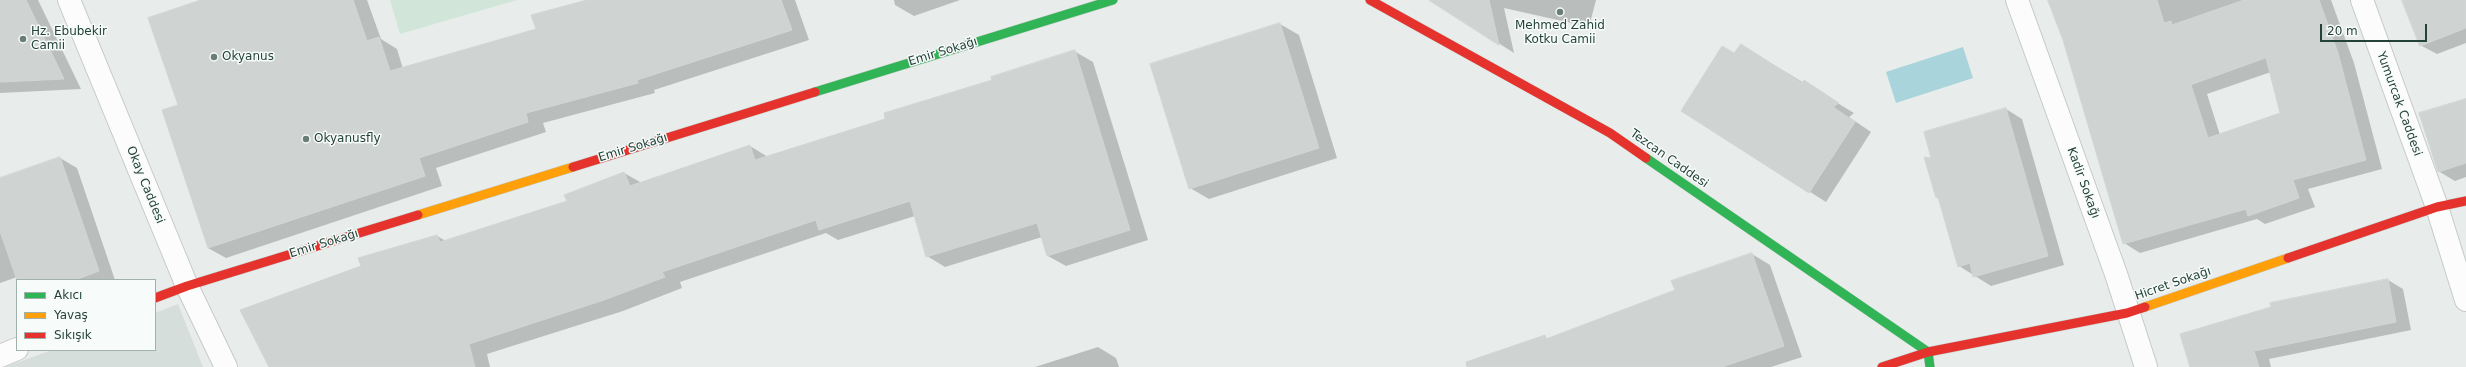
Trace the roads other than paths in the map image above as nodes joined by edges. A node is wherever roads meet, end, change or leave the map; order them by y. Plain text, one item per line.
1 (69, 0) edge
2 (1113, 0) edge
3 (1370, 0) edge
4 (2017, 0) edge
5 (2362, 0) edge
6 (2466, 201) edge
7 (2437, 207) junction
8 (187, 286) junction
9 (156, 298) edge
10 (2466, 300) edge
11 (2127, 313) junction
12 (16, 349) edge
13 (1928, 352) junction
14 (0, 356) edge
15 (226, 367) edge
16 (1882, 367) edge
17 (1930, 367) edge
18 (2146, 367) edge

1 - 8 street, Okay Caddesi
2 - 8 street, Emir Sokağı
3 - 13 street, Tezcan Caddesi
4 - 11 street, Kadir Sokağı
5 - 7 street, Yumurcak Caddesi
6 - 7 street, Hicret Sokağı
7 - 10 street, Yumurcak Caddesi
7 - 11 street, Hicret Sokağı
8 - 9 street, Emir Sokağı
8 - 15 street, Okay Caddesi
11 - 13 street, Hicret Sokağı
11 - 18 street, Kadir Sokağı
12 - 14 street
13 - 16 street, Hicret Sokağı
13 - 17 street

